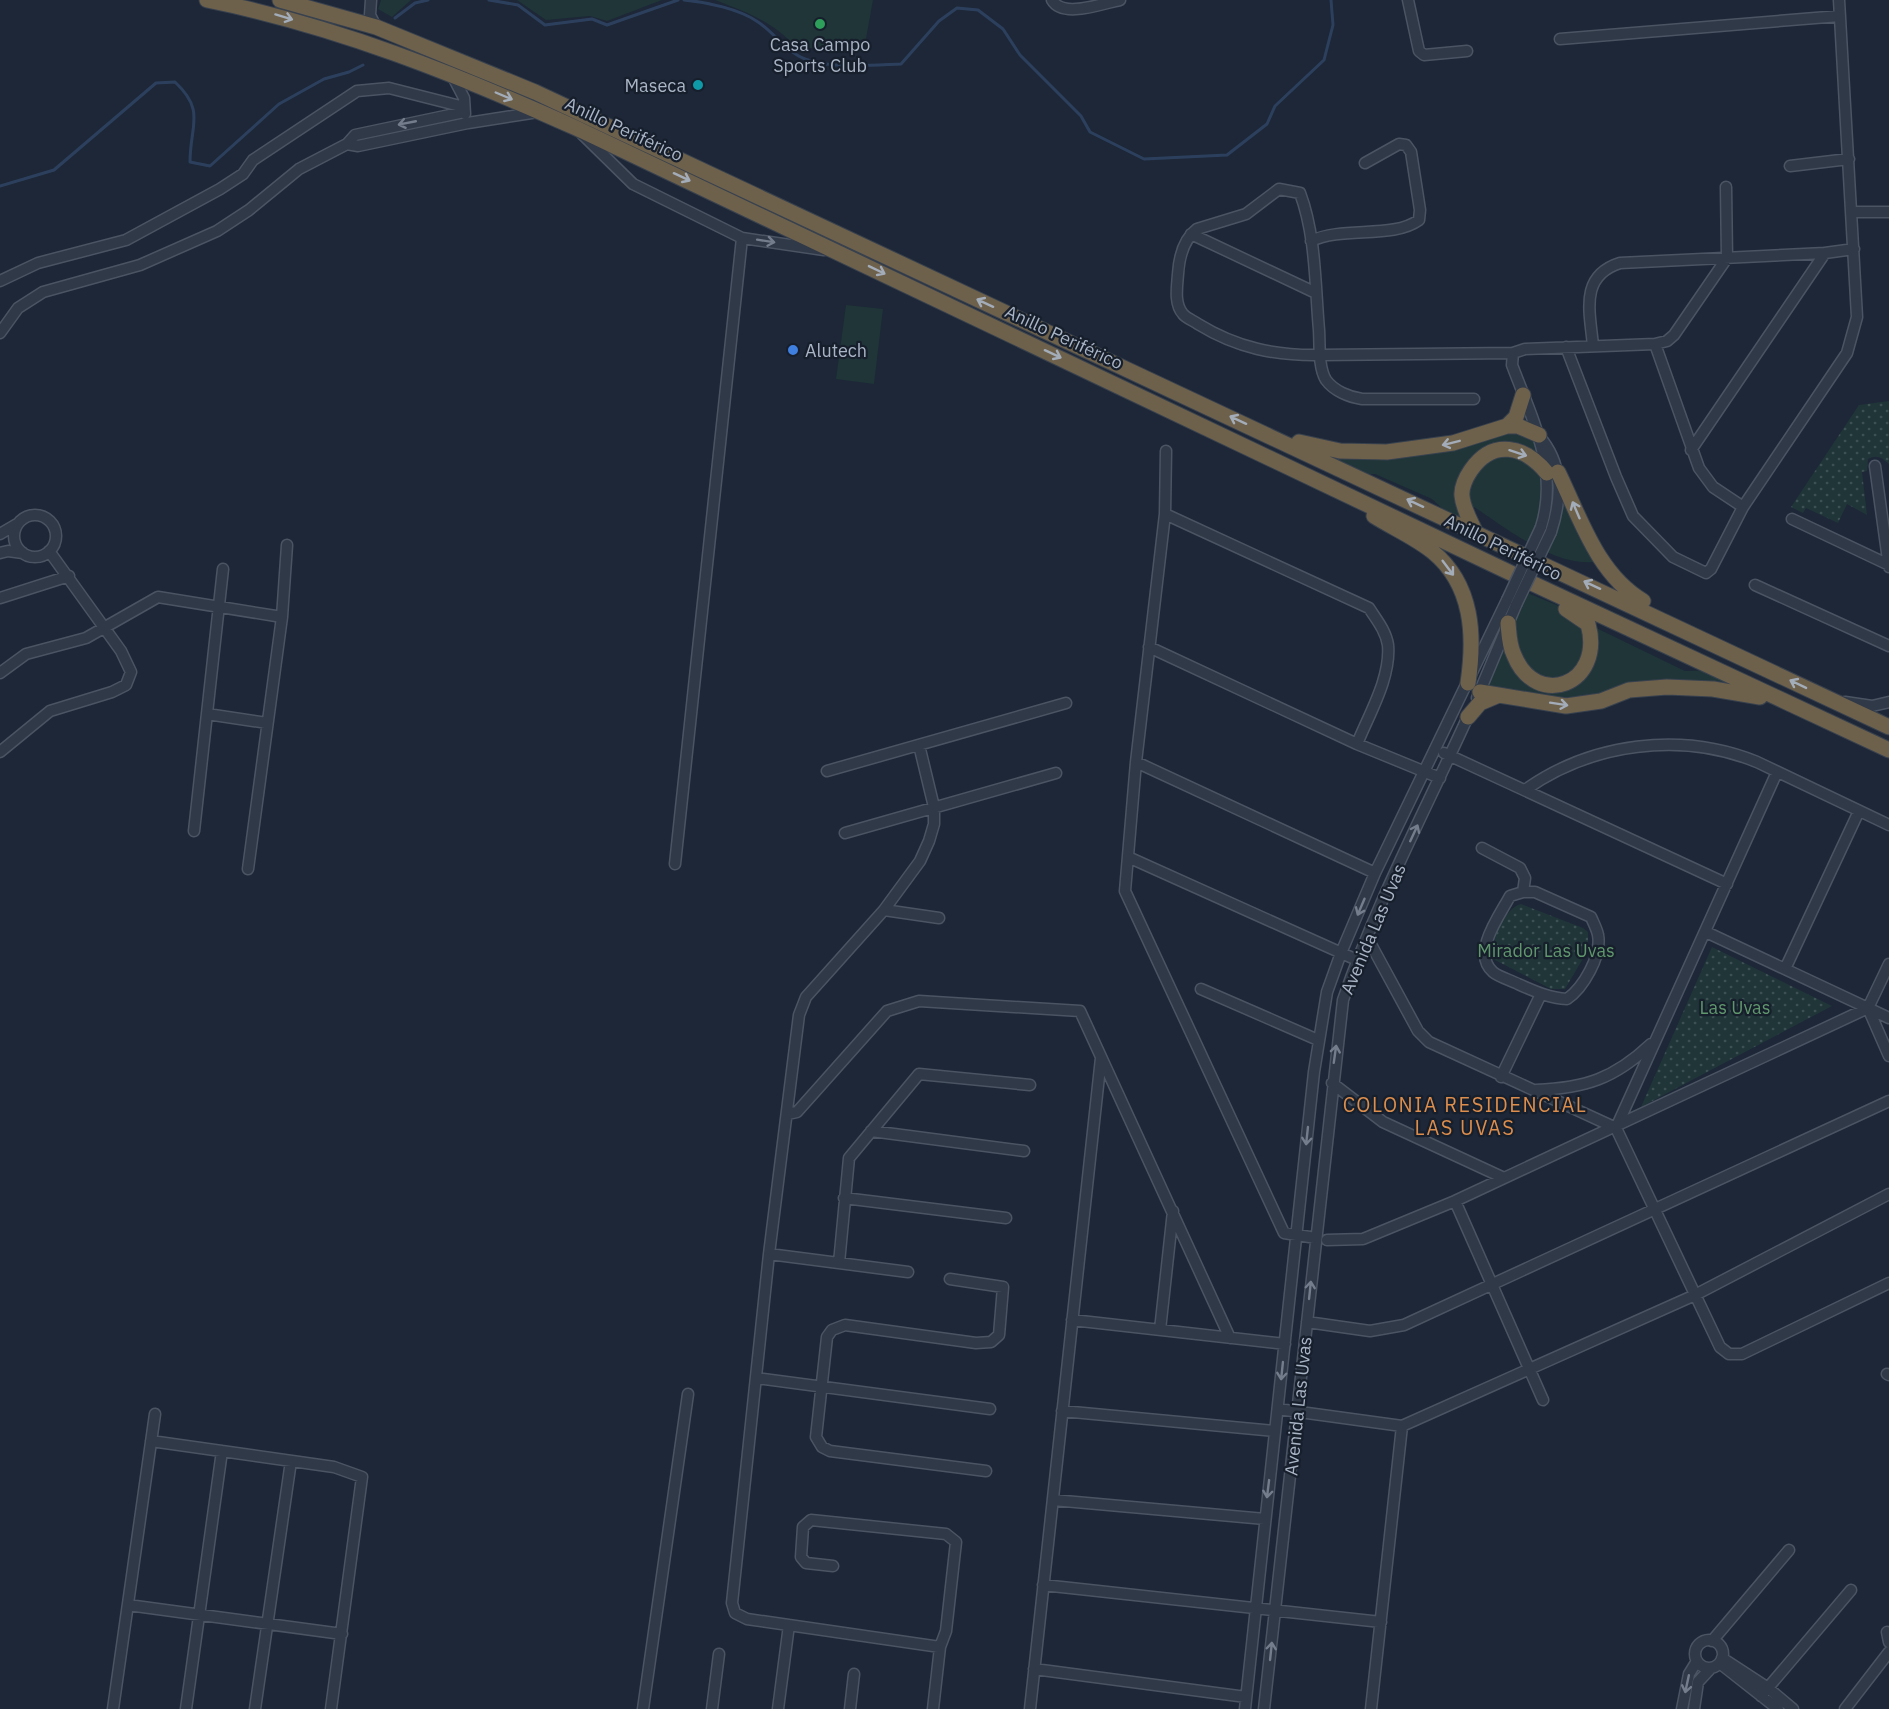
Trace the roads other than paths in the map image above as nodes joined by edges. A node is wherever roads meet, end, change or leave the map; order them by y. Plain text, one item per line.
1 (207, 0) edge
2 (280, 0) edge
3 (371, 0) edge
4 (1052, 0) edge
5 (1120, 0) edge
6 (1408, 0) edge
7 (1839, 0) edge
8 (1840, 16) junction
9 (376, 27) junction
10 (1560, 39) dead end
11 (1467, 51) dead end
12 (451, 73) junction
13 (541, 112) junction
14 (465, 114) junction
15 (576, 128) junction
16 (1849, 159) junction
17 (1365, 163) dead end
18 (1790, 166) dead end
19 (1726, 187) dead end
20 (1852, 212) junction
21 (1889, 212) edge
22 (1191, 234) junction
23 (742, 238) junction
24 (1311, 241) junction
25 (1854, 249) junction
26 (842, 253) junction
27 (1826, 253) junction
28 (1727, 258) junction
29 (0, 281) edge
30 (1316, 293) junction
31 (0, 333) edge
32 (1655, 344) junction
33 (1593, 346) junction
34 (1566, 347) junction
35 (1513, 353) junction
36 (1321, 355) junction
37 (1523, 395) junction
38 (1474, 399) dead end
39 (1507, 426) junction
40 (1539, 435) junction
41 (1273, 436) junction
42 (1691, 450) junction
43 (1166, 451) dead end
44 (1875, 466) dead end
45 (1553, 472) junction
46 (1313, 477) junction
47 (1743, 507) junction
48 (1165, 514) junction
49 (1792, 519) dead end
50 (19, 522) junction
51 (1475, 531) junction
52 (0, 534) edge
53 (287, 545) dead end
54 (49, 551) junction
55 (0, 552) edge
56 (25, 554) junction
57 (1889, 566) edge
58 (223, 568) dead end
59 (69, 576) junction
60 (1755, 585) dead end
61 (1538, 586) junction
62 (0, 598) edge
63 (1509, 604) junction
64 (220, 608) junction
65 (282, 617) junction
66 (1508, 623) junction
67 (1683, 628) junction
68 (104, 630) junction
69 (1889, 646) edge
70 (1149, 647) junction
71 (0, 673) edge
72 (1474, 687) junction
73 (1501, 695) junction
74 (1831, 700) junction
75 (1781, 701) junction
76 (1066, 703) dead end
77 (1887, 705) edge
78 (207, 714) junction
79 (1468, 717) junction
80 (267, 723) junction
81 (1889, 727) edge
82 (1357, 744) junction
83 (919, 745) junction
84 (1436, 749) junction
85 (1889, 750) edge
86 (0, 752) edge
87 (1450, 756) junction
88 (1136, 762) junction
89 (827, 771) dead end
90 (1425, 771) junction
91 (1777, 772) junction
92 (1056, 773) dead end
93 (1440, 778) junction
94 (1525, 790) junction
95 (934, 807) junction
96 (1859, 811) junction
97 (1889, 825) edge
98 (194, 831) dead end
99 (845, 833) dead end
100 (1482, 848) dead end
101 (1128, 857) junction
102 (675, 864) dead end
103 (248, 869) dead end
104 (1375, 873) junction
105 (1727, 884) junction
106 (1523, 892) junction
107 (884, 910) junction
108 (939, 918) dead end
109 (1706, 932) junction
110 (1368, 939) junction
111 (1341, 953) junction
112 (1357, 960) junction
113 (1889, 964) edge
114 (1785, 969) junction
115 (1201, 989) dead end
116 (1541, 994) junction
117 (1868, 1008) junction
118 (1889, 1018) edge
119 (1657, 1039) junction
120 (1318, 1040) junction
121 (1889, 1056) edge
122 (1101, 1058) junction
123 (1502, 1077) junction
124 (1332, 1083) junction
125 (1030, 1085) dead end
126 (1532, 1090) junction
127 (1889, 1101) edge
128 (788, 1114) junction
129 (1616, 1128) junction
130 (871, 1131) junction
131 (1024, 1151) dead end
132 (1504, 1178) junction
133 (1889, 1194) edge
134 (844, 1198) junction
135 (1455, 1201) junction
136 (1655, 1209) junction
137 (1173, 1211) junction
138 (1006, 1218) dead end
139 (1297, 1237) junction
140 (1321, 1239) junction
141 (769, 1254) junction
142 (839, 1263) junction
143 (908, 1272) dead end
144 (950, 1279) dead end
145 (1889, 1283) edge
146 (1494, 1284) junction
147 (1695, 1295) junction
148 (1072, 1320) junction
149 (1307, 1322) junction
150 (1160, 1330) junction
151 (1230, 1338) junction
152 (1285, 1344) junction
153 (1529, 1368) junction
154 (756, 1378) junction
155 (820, 1387) junction
156 (688, 1395) dead end
157 (1543, 1400) dead end
158 (990, 1408) dead end
159 (1278, 1408) junction
160 (1062, 1411) junction
161 (1298, 1411) junction
162 (155, 1414) dead end
163 (1402, 1426) junction
164 (1275, 1431) junction
165 (151, 1441) junction
166 (222, 1451) junction
167 (291, 1461) junction
168 (986, 1471) dead end
169 (1053, 1500) junction
170 (1264, 1519) junction
171 (1789, 1550) dead end
172 (833, 1566) dead end
173 (1043, 1586) junction
174 (1851, 1590) dead end
175 (128, 1605) junction
176 (1256, 1609) junction
177 (1275, 1611) junction
178 (199, 1615) junction
179 (1381, 1622) junction
180 (267, 1624) junction
181 (789, 1625) junction
182 (342, 1634) junction
183 (1712, 1641) junction
184 (940, 1647) junction
185 (1889, 1652) edge
186 (719, 1654) dead end
187 (1697, 1661) junction
188 (1717, 1663) junction
189 (1034, 1669) junction
190 (854, 1674) dead end
191 (1765, 1692) junction
192 (1246, 1697) junction
193 (1782, 1707) edge
194 (113, 1709) edge
195 (186, 1709) edge
196 (255, 1709) edge
197 (331, 1709) edge
198 (643, 1709) edge
199 (712, 1709) edge
200 (778, 1709) edge
201 (850, 1709) edge
202 (933, 1709) edge
203 (1029, 1709) edge
204 (1245, 1709) edge
205 (1264, 1709) edge
206 (1371, 1709) edge
207 (1682, 1709) edge
208 (1694, 1709) edge
209 (1845, 1709) edge

1 -> 12 highway, Anillo Periférico
2 - 9 highway, Anillo Periférico
3 - 9 street
4 - 5 street
6 - 11 street
7 - 8 street
8 - 10 street
8 - 16 street
41 -> 9 highway, Anillo Periférico
12 -> 13 highway, Anillo Periférico
12 - 14 street
13 - 14 street
13 - 15 highway, Anillo Periférico
14 - 29 street
14 - 31 street
15 - 23 street
15 -> 26 highway, Anillo Periférico
16 - 18 street
16 - 20 street
17 - 24 street
19 - 28 street
20 - 21 street
20 - 25 street
22 - 24 street
22 - 30 street
22 - 36 street
23 -> 26 street
23 - 102 street
24 - 30 street
25 - 27 street
25 - 47 street
26 -> 46 highway, Anillo Periférico
27 - 28 street
27 - 42 street
28 - 32 street
28 - 33 street
30 - 36 street
32 - 33 street
32 - 42 street
33 - 34 street
34 - 35 street
34 - 47 street
35 - 36 street
35 - 37 street, Avenida Las Uvas
36 - 38 street
37 - 39 highway
37 - 40 street, Avenida Las Uvas
39 - 40 highway
39 -> 41 highway
40 - 45 street, Avenida Las Uvas
51 -> 41 highway, Anillo Periférico
42 - 47 street
43 - 48 street
44 - 57 street
51 -> 45 highway
45 - 63 street, Avenida Las Uvas, bridge
67 -> 45 highway
46 - 61 highway, Anillo Periférico
46 -> 72 highway
48 - 70 street
48 - 82 street
49 - 57 street
50 - 52 street
50 - 54 street
50 - 56 street
67 -> 51 highway, Anillo Periférico
53 - 65 street
54 - 56 street
54 - 59 street
55 - 56 street
58 - 64 street
59 - 62 street
59 - 68 street
60 - 69 street
61 - 66 highway
61 - 75 highway, Anillo Periférico
63 - 66 street, Avenida Las Uvas
63 - 72 street, Avenida Las Uvas
64 - 65 street
64 - 68 street
64 - 78 street
65 - 80 street
66 - 72 street, Avenida Las Uvas
74 -> 67 highway, Anillo Periférico
68 - 71 street
68 - 86 street
70 - 82 street
70 - 88 street
72 - 73 highway
72 - 79 street, Avenida Las Uvas
72 - 84 street, Avenida Las Uvas
73 -> 75 highway
73 - 79 highway
74 - 77 street
74 - 81 highway, Anillo Periférico
75 - 85 highway, Anillo Periférico
76 - 83 street
78 - 80 street
78 - 98 street
79 - 87 street, Avenida Las Uvas
80 - 103 street
82 - 90 street
83 - 89 street
83 - 95 street
84 - 87 street
84 - 90 street, Avenida Las Uvas
87 - 93 street, Avenida Las Uvas
87 - 94 street
88 - 101 street
88 - 104 street
90 - 93 street
90 - 104 street, Avenida Las Uvas
91 - 94 street
91 - 96 street
91 - 105 street
92 - 95 street
110 -> 93 street, Avenida Las Uvas
94 - 105 street
95 - 99 street
95 - 107 street
96 - 97 street
96 - 114 street
100 - 106 street
101 - 111 street
101 - 139 street
104 -> 111 street, Avenida Las Uvas
105 - 109 street
106 - 116 street
106 - 116 street
107 - 108 street
107 - 128 street
109 - 114 street
109 - 119 street
110 - 112 street, Avenida Las Uvas
110 - 123 street
111 - 112 street
111 - 120 street, Avenida Las Uvas
124 -> 112 street, Avenida Las Uvas
113 - 117 street
114 - 117 street
115 - 120 street
116 - 123 street
117 - 118 street
117 - 121 street
117 - 129 street
119 - 126 street
119 - 129 street
120 -> 139 street, Avenida Las Uvas
122 - 128 street
122 - 137 street
122 - 148 street
123 - 126 street
124 - 132 street
124 - 140 street, Avenida Las Uvas
125 - 130 street
126 - 129 street
127 - 136 street
128 - 141 street
129 - 132 street
129 - 136 street
130 - 131 street
130 - 134 street
132 - 135 street
133 - 147 street
134 - 138 street
134 - 142 street
135 - 140 street
135 - 146 street
136 - 146 street
136 - 147 street
137 - 150 street
137 - 151 street
139 - 140 street
139 - 152 street, Avenida Las Uvas
149 -> 140 street, Avenida Las Uvas
141 - 142 street
141 - 154 street
142 - 143 street
144 - 155 street
145 - 147 street
146 - 149 street
146 - 153 street
147 - 153 street
148 - 150 street
148 - 160 street
149 - 161 street, Avenida Las Uvas
150 - 151 street
151 - 152 street
152 -> 159 street, Avenida Las Uvas
153 - 157 street
153 - 163 street
154 - 155 street
154 - 181 street
155 - 158 street
155 - 168 street
156 - 198 street
159 - 161 street
159 - 164 street, Avenida Las Uvas
160 - 164 street
160 - 169 street
161 - 163 street
161 - 177 street, Avenida Las Uvas
162 - 165 street
163 - 179 street
164 -> 170 street, Avenida Las Uvas
165 - 166 street
165 - 175 street
166 - 167 street
166 - 178 street
167 - 180 street
167 - 182 street
169 - 170 street
169 - 173 street
170 - 176 street, Avenida Las Uvas
171 - 183 street
172 - 184 street
173 - 176 street
173 - 189 street
174 - 191 street
175 - 178 street
175 - 194 street
176 - 177 street
176 - 192 street, Avenida Las Uvas
177 - 179 street
205 -> 177 street, Avenida Las Uvas
178 - 180 street
178 - 195 street
179 - 206 street
180 - 182 street
180 - 196 street
181 - 184 street
181 - 200 street
182 - 197 street
183 - 187 street
183 - 188 street
184 - 202 street
185 - 209 street
186 - 199 street
187 - 188 street
187 -> 207 street
188 - 191 street
188 - 208 street
189 - 192 street
189 - 203 street
190 - 201 street
191 - 193 street
192 - 204 street, Avenida Las Uvas

